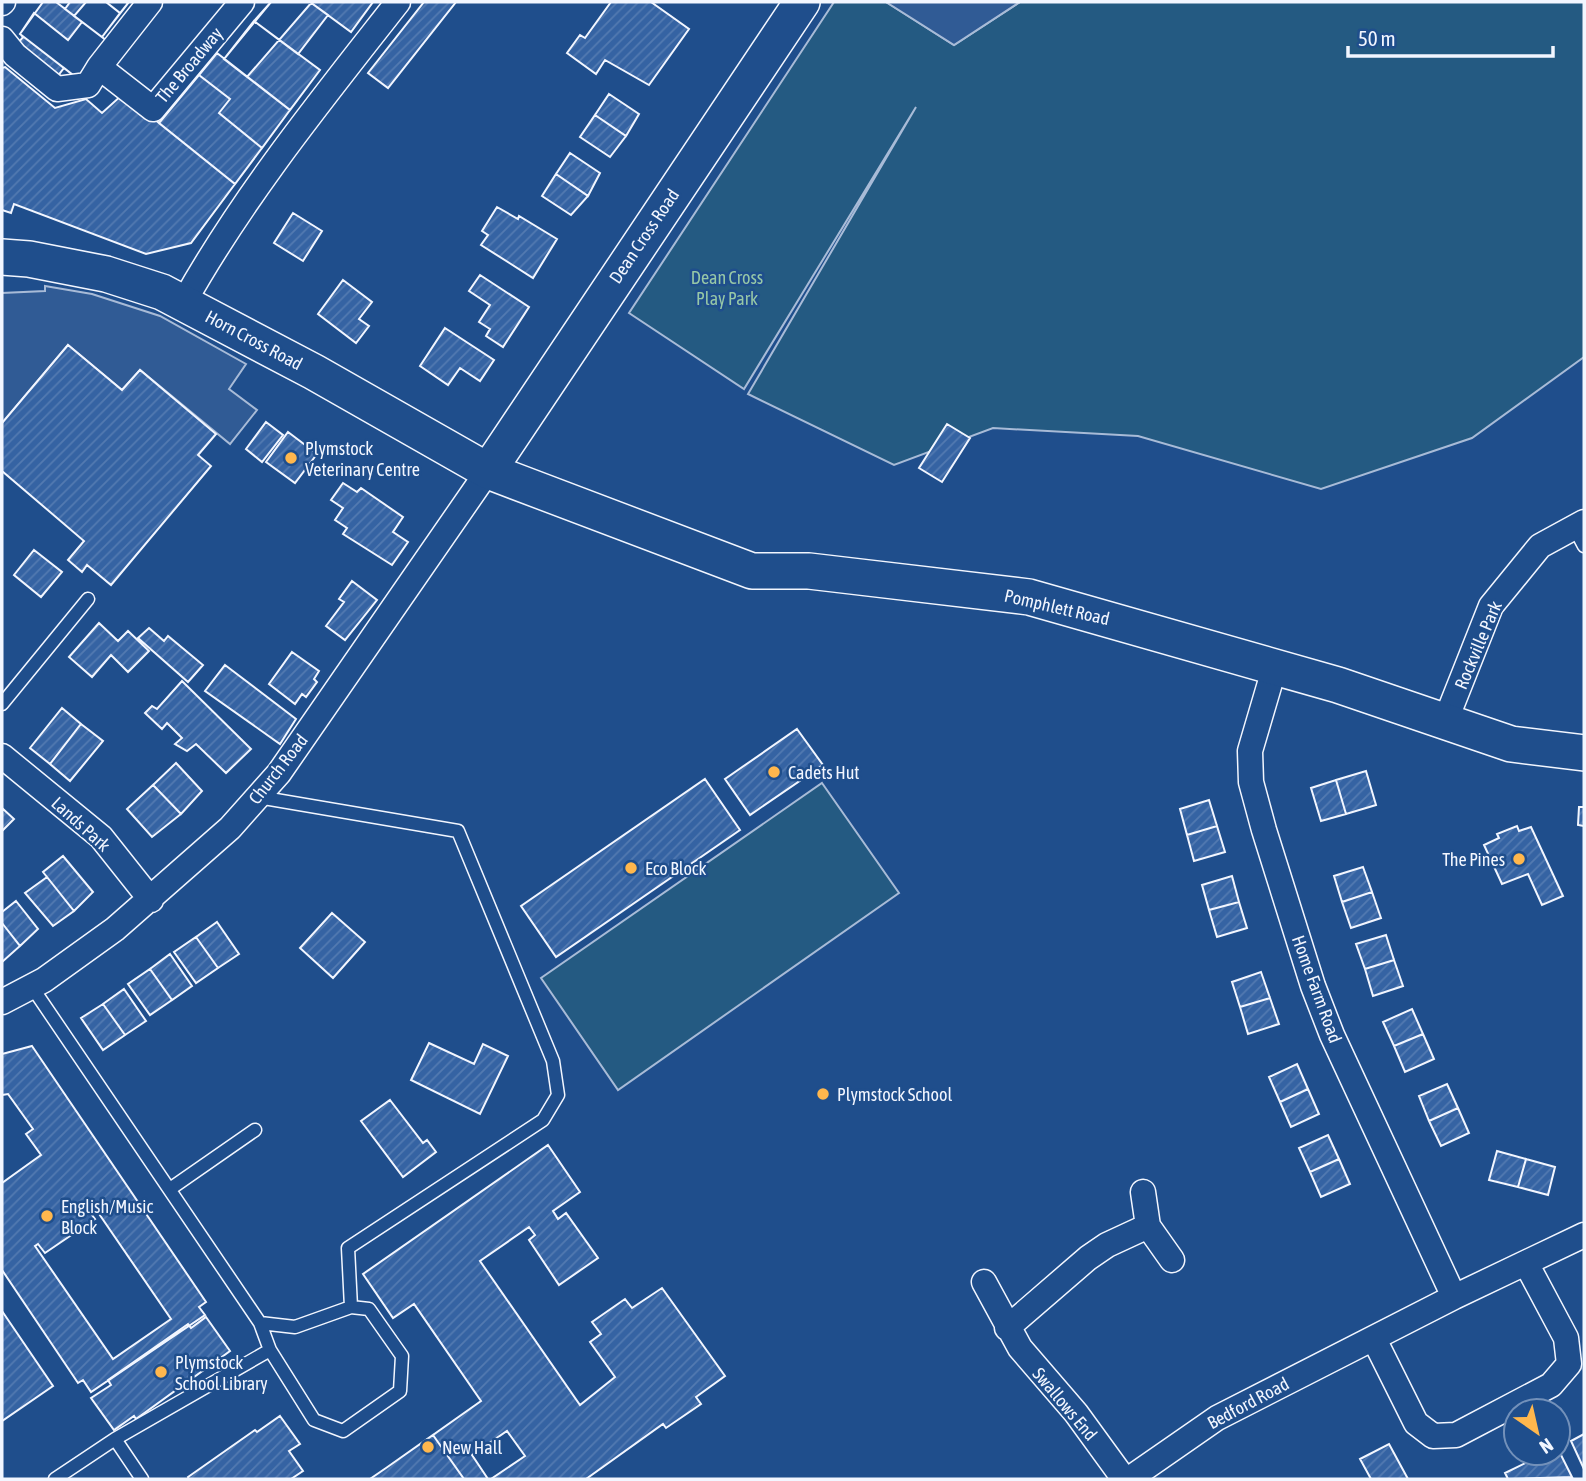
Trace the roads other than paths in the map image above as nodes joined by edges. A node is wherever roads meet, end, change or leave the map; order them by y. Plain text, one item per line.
1 (150, 2) edge
2 (242, 2) edge
3 (398, 2) edge
4 (802, 2) edge
5 (2, 39) edge
6 (99, 67) junction
7 (2, 257) edge
8 (184, 302) junction
9 (488, 471) junction
10 (1581, 532) edge
11 (88, 599) dead end
12 (1275, 666) junction
13 (2, 704) edge
14 (1445, 722) junction
15 (1584, 753) edge
16 (2, 756) edge
17 (257, 797) junction
18 (151, 900) junction
19 (32, 987) junction
20 (2, 1002) edge
21 (255, 1130) dead end
22 (170, 1189) junction
23 (1143, 1192) dead end
24 (1148, 1226) junction
25 (1584, 1235) edge
26 (1172, 1260) dead end
27 (1526, 1263) junction
28 (984, 1282) dead end
29 (1454, 1297) junction
30 (351, 1307) junction
31 (260, 1323) junction
32 (1007, 1328) junction
33 (1374, 1339) junction
34 (270, 1350) junction
35 (115, 1439) junction
36 (55, 1479) edge
37 (142, 1479) edge
38 (1126, 1479) edge

1 - 6 street
2 - 6 street, The Broadway
3 - 8 street
4 - 9 street, Dean Cross Road
5 - 6 street
7 - 8 street, Horn Cross Road
8 - 9 street, Horn Cross Road
9 - 12 street, Pomphlett Road
9 - 17 street, Church Road
10 - 14 street, Rockville Park
11 - 13 lane
12 - 14 street, Pomphlett Road
12 - 29 street, Home Farm Road
14 - 15 street, Pomphlett Road
16 - 18 street, Lands Park
17 - 18 street, Church Road
17 - 30 lane
18 - 19 street, Church Road
19 - 20 street, Church Road
19 - 22 lane
21 - 22 lane
22 - 31 lane
23 - 24 street
24 - 26 street
24 - 32 street
25 - 27 street, Bedford Road
27 - 29 street, Bedford Road
27 - 33 street
28 - 32 street, Swallows End
29 - 33 street, Bedford Road
30 - 31 lane
30 - 34 lane
31 - 34 lane
32 - 38 street, Swallows End
33 - 38 street, Bedford Road
34 - 35 lane
35 - 36 lane
35 - 37 lane

